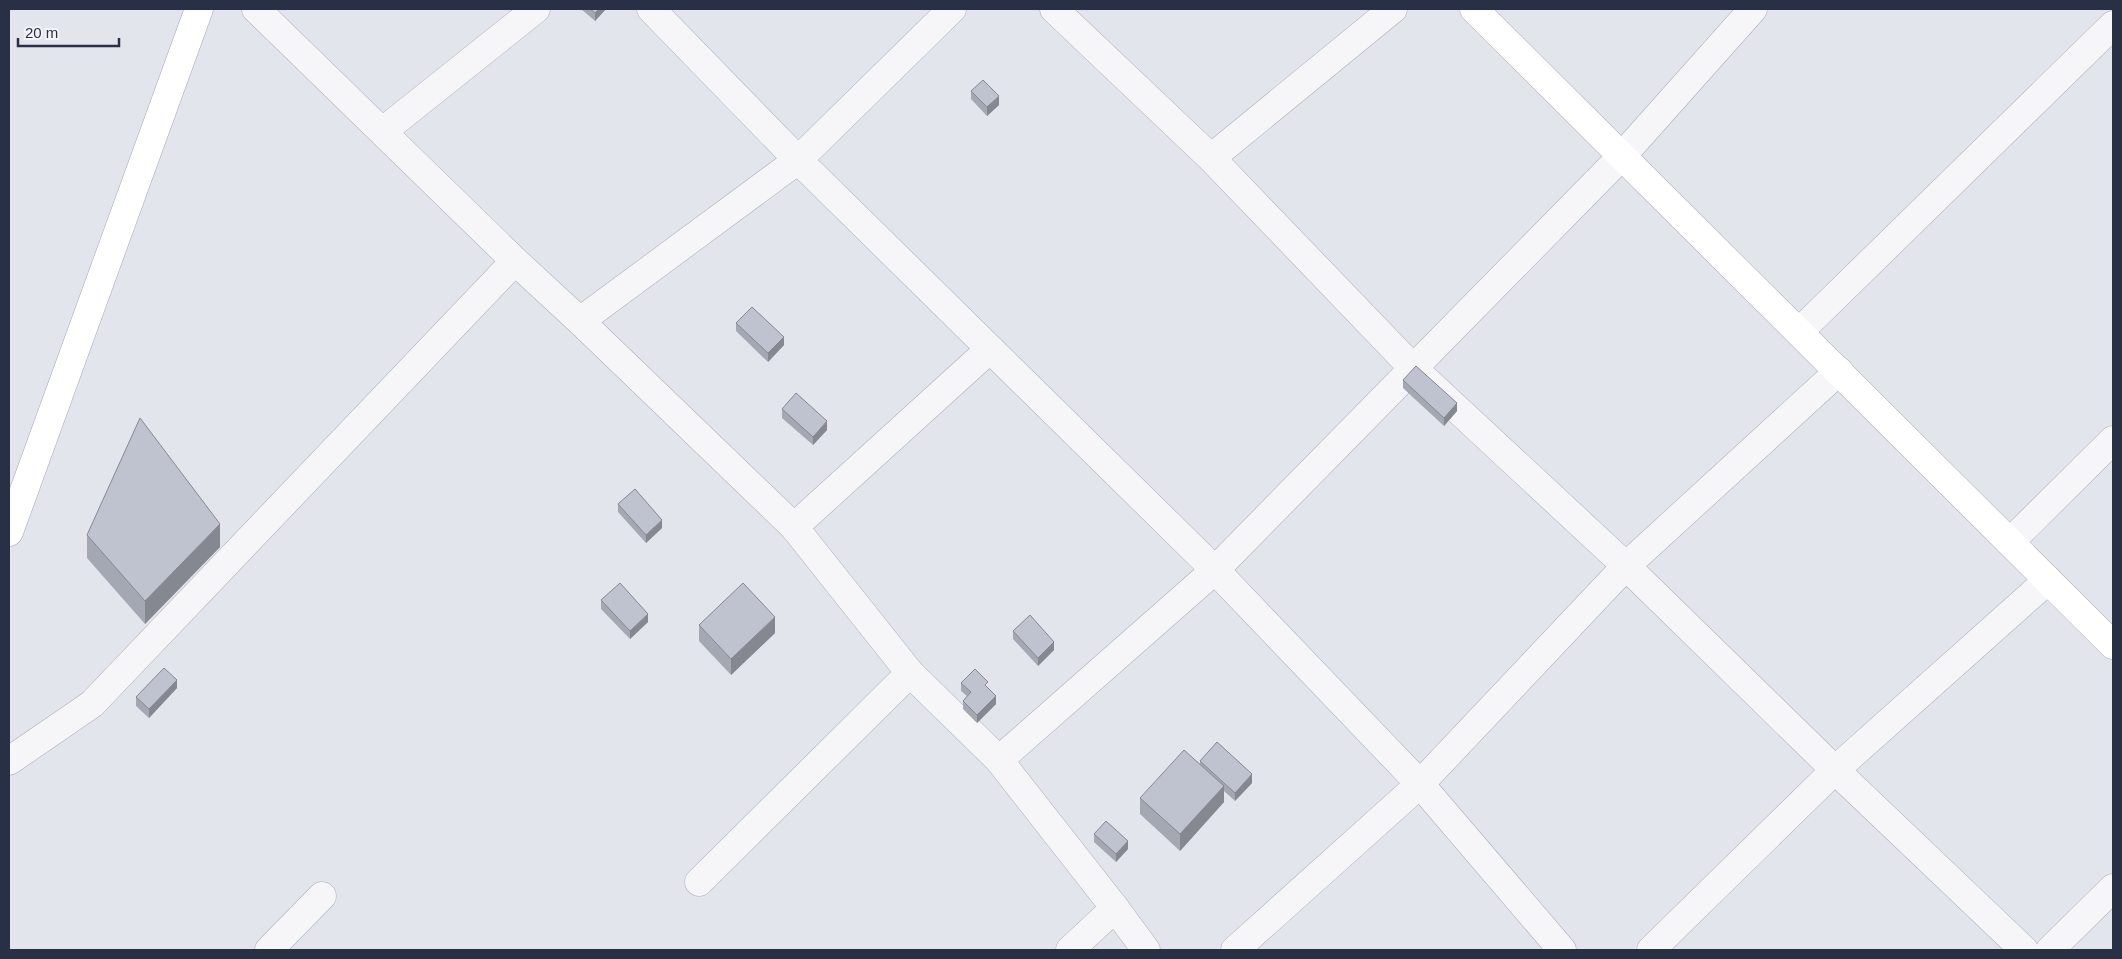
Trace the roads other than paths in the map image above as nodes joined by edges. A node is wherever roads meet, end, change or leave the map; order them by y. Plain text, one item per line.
1 (199, 9) edge
2 (256, 9) edge
3 (536, 9) edge
4 (651, 9) edge
5 (952, 9) edge
6 (1054, 9) edge
7 (1393, 9) edge
8 (1474, 9) edge
9 (1753, 9) edge
10 (2113, 25) edge
11 (383, 131) junction
12 (1622, 156) junction
13 (1212, 158) junction
14 (798, 160) junction
15 (515, 261) junction
16 (580, 321) junction
17 (1799, 332) junction
18 (990, 349) junction
19 (1413, 368) junction
20 (1838, 371) junction
21 (2113, 440) edge
22 (10, 524) edge
23 (794, 527) junction
24 (2010, 542) junction
25 (1626, 566) junction
26 (1214, 570) junction
27 (2048, 580) junction
28 (2113, 645) edge
29 (910, 673) junction
30 (999, 760) junction
31 (9, 761) edge
32 (1835, 770) junction
33 (1420, 784) junction
34 (700, 882) dead end
35 (2113, 888) edge
36 (322, 896) dead end
37 (1115, 908) junction
38 (269, 950) edge
39 (1070, 950) edge
40 (1146, 950) edge
41 (1235, 950) edge
42 (1562, 950) edge
43 (1651, 950) edge
44 (2024, 950) edge
45 (2050, 950) edge

1 - 22 main road
2 - 11 street
3 - 11 street
4 - 14 street
5 - 14 street
6 - 13 street
7 - 13 street
8 - 12 main road
9 - 12 street
10 - 17 street
11 - 15 street
12 - 17 main road
12 - 19 street
13 - 19 street
14 - 16 street
14 - 18 street
15 - 16 street
15 - 31 street
16 - 23 street
17 - 20 main road
18 - 23 street
18 - 26 street
19 - 25 street
19 - 26 street
20 - 24 main road
20 - 25 street
21 - 24 street
23 - 29 street
24 - 27 main road
25 - 32 street
25 - 33 street
26 - 30 street
26 - 33 street
27 - 28 main road
27 - 32 street
29 - 30 street
29 - 34 street
30 - 37 street
32 - 43 street
32 - 44 street
33 - 41 street
33 - 42 street
35 - 45 street
36 - 38 street
37 - 39 street
37 - 40 street

